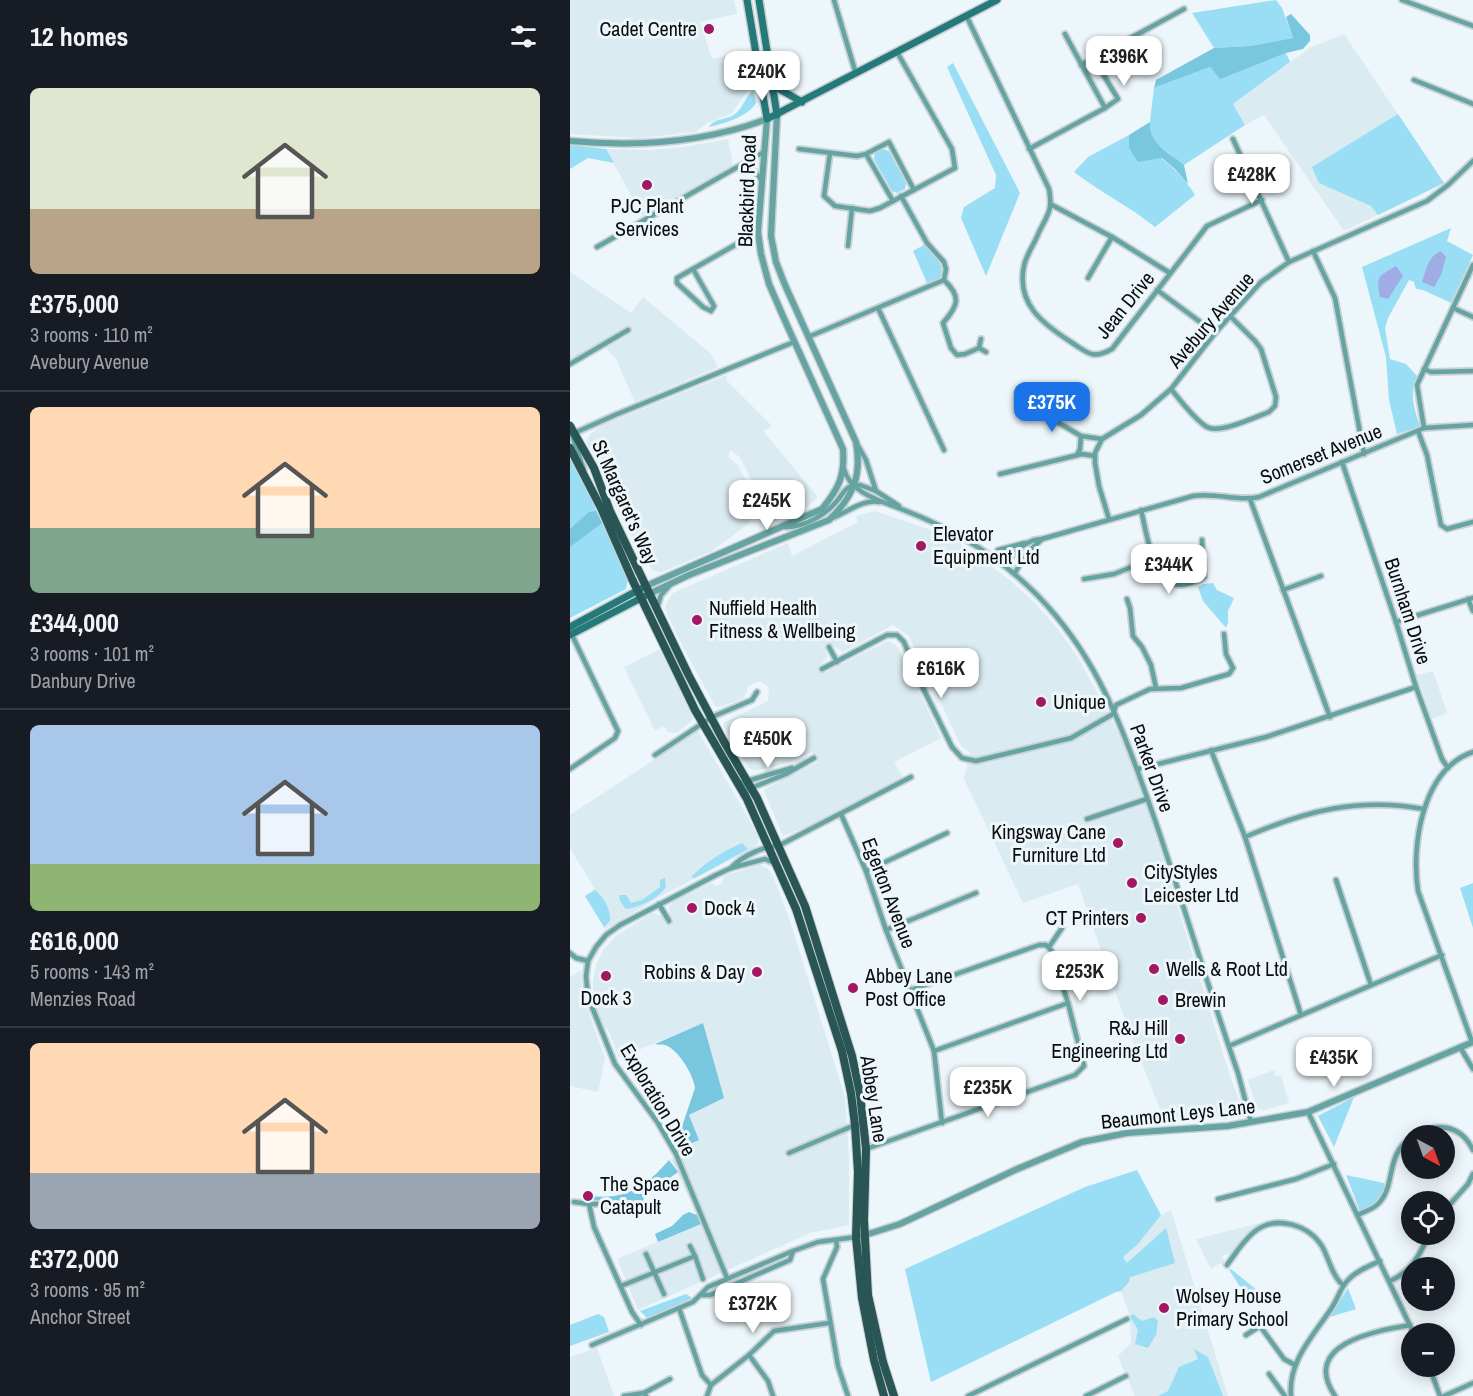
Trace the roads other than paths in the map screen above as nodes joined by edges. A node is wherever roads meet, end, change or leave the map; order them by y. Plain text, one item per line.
1 (747, 0) edge
2 (759, 0) edge
3 (834, 0) edge
4 (997, 0) edge
5 (1402, 0) edge
6 (1184, 9) dead end
7 (966, 15) junction
8 (1473, 26) edge
9 (1065, 34) dead end
10 (897, 52) junction
11 (1094, 58) junction
12 (1082, 65) junction
13 (856, 74) junction
14 (1413, 80) dead end
15 (772, 85) junction
16 (802, 102) junction
17 (1473, 104) edge
18 (1105, 108) junction
19 (777, 115) junction
20 (766, 118) junction
21 (1233, 138) dead end
22 (570, 141) edge
23 (799, 149) dead end
24 (1029, 149) junction
25 (764, 152) junction
26 (830, 153) junction
27 (866, 154) junction
28 (1473, 161) edge
29 (741, 167) junction
30 (762, 180) junction
31 (914, 189) junction
32 (901, 196) junction
33 (1262, 200) junction
34 (893, 201) junction
35 (1052, 205) junction
36 (852, 208) junction
37 (758, 232) junction
38 (1112, 237) junction
39 (848, 246) dead end
40 (597, 247) dead end
41 (1313, 251) junction
42 (1289, 262) junction
43 (1473, 265) edge
44 (693, 268) junction
45 (1170, 273) junction
46 (1088, 278) dead end
47 (944, 280) junction
48 (1158, 290) junction
49 (878, 308) junction
50 (1453, 308) junction
51 (1230, 316) junction
52 (1473, 317) edge
53 (628, 330) dead end
54 (1215, 333) junction
55 (808, 337) junction
56 (981, 339) dead end
57 (794, 342) junction
58 (979, 348) junction
59 (986, 352) dead end
60 (570, 364) edge
61 (1424, 369) junction
62 (1473, 371) edge
63 (1171, 389) junction
64 (1026, 392) dead end
65 (1473, 425) edge
66 (570, 426) edge
67 (1424, 428) junction
68 (1418, 431) junction
69 (572, 434) edge
70 (1081, 436) junction
71 (1102, 439) junction
72 (856, 442) junction
73 (570, 448) edge
74 (944, 450) dead end
75 (1364, 454) junction
76 (1077, 455) junction
77 (1095, 456) junction
78 (1342, 462) junction
79 (844, 469) junction
80 (1000, 474) dead end
81 (587, 482) junction
82 (854, 485) junction
83 (876, 491) junction
84 (1250, 499) junction
85 (885, 502) junction
86 (903, 510) junction
87 (1141, 510) junction
88 (1108, 519) junction
89 (829, 520) junction
90 (1473, 522) edge
91 (785, 526) junction
92 (1042, 539) junction
93 (751, 540) junction
94 (1202, 540) dead end
95 (1026, 543) junction
96 (754, 549) junction
97 (998, 550) dead end
98 (1154, 558) junction
99 (1004, 564) junction
100 (1015, 573) junction
101 (1321, 576) dead end
102 (1084, 579) dead end
103 (671, 583) junction
104 (1283, 590) junction
105 (644, 592) junction
106 (1471, 598) edge
107 (1127, 599) dead end
108 (657, 608) junction
109 (1473, 611) edge
110 (1396, 622) junction
111 (570, 632) edge
112 (1224, 634) dead end
113 (829, 647) dead end
114 (837, 662) junction
115 (822, 669) dead end
116 (1416, 687) junction
117 (1156, 688) junction
118 (757, 692) dead end
119 (1115, 709) junction
120 (712, 717) junction
121 (1330, 717) junction
122 (702, 723) junction
123 (1211, 750) junction
124 (1473, 752) edge
125 (655, 755) dead end
126 (814, 758) dead end
127 (795, 768) junction
128 (1448, 768) junction
129 (570, 769) edge
130 (1138, 769) junction
131 (911, 777) dead end
132 (734, 778) junction
133 (748, 785) junction
134 (747, 799) junction
135 (1148, 799) junction
136 (1424, 808) junction
137 (841, 814) junction
138 (1087, 819) dead end
139 (947, 832) dead end
140 (1245, 837) junction
141 (770, 850) junction
142 (731, 868) junction
143 (866, 871) junction
144 (1336, 880) dead end
145 (976, 893) dead end
146 (658, 904) junction
147 (669, 921) dead end
148 (1062, 928) dead end
149 (886, 930) junction
150 (1050, 948) junction
151 (570, 953) edge
152 (1442, 956) junction
153 (588, 961) junction
154 (1371, 985) junction
155 (911, 990) junction
156 (1068, 1003) junction
157 (1301, 1015) junction
158 (1473, 1042) edge
159 (1229, 1046) junction
160 (1460, 1047) junction
161 (934, 1051) junction
162 (1473, 1069) edge
163 (1308, 1112) junction
164 (1251, 1122) junction
165 (942, 1123) junction
166 (855, 1125) junction
167 (1455, 1131) edge
168 (1401, 1148) edge
169 (866, 1149) junction
170 (1473, 1150) edge
171 (789, 1153) dead end
172 (1334, 1164) junction
173 (1473, 1174) edge
174 (1218, 1199) dead end
175 (1455, 1199) edge
176 (574, 1202) dead end
177 (589, 1204) junction
178 (605, 1204) dead end
179 (1357, 1215) junction
180 (865, 1235) junction
181 (856, 1237) junction
182 (836, 1240) junction
183 (1424, 1245) edge
184 (690, 1246) dead end
185 (792, 1251) junction
186 (646, 1254) dead end
187 (694, 1256) junction
188 (1380, 1261) junction
189 (1227, 1265) dead end
190 (654, 1272) junction
191 (727, 1278) junction
192 (703, 1279) dead end
193 (1390, 1281) junction
194 (1343, 1285) junction
195 (621, 1287) junction
196 (664, 1294) dead end
197 (701, 1295) junction
198 (679, 1308) junction
199 (1127, 1319) dead end
200 (829, 1323) junction
201 (1409, 1323) edge
202 (640, 1325) junction
203 (1401, 1327) edge
204 (1246, 1335) dead end
205 (592, 1345) dead end
206 (749, 1355) junction
207 (1295, 1365) junction
208 (1269, 1374) dead end
209 (1126, 1376) dead end
210 (1434, 1377) edge
211 (670, 1379) dead end
212 (1473, 1383) edge
213 (711, 1385) junction
214 (645, 1394) edge
215 (624, 1396) edge
216 (707, 1396) edge
217 (773, 1396) edge
218 (848, 1396) edge
219 (884, 1396) edge
220 (894, 1396) edge
221 (968, 1396) edge
222 (1086, 1396) edge
223 (1285, 1396) edge
224 (1291, 1396) edge
225 (1335, 1396) edge
226 (1442, 1396) edge

1 - 20 main road, Blackbird Road
2 - 15 main road, Blackbird Road
3 - 13 street
4 - 7 main road
5 - 8 street
6 - 11 street
7 - 10 main road
7 - 24 street
9 - 12 street
10 - 13 main road
10 - 31 street
11 - 12 street
11 - 18 street
12 - 18 street
13 - 16 main road
14 - 17 street
15 - 16 main road
15 - 19 main road, Blackbird Road
16 - 19 main road
18 - 24 street
19 - 20 main road
19 - 55 street, Blackbird Road
20 - 22 street
20 - 25 street, Blackbird Road
21 - 33 street
23 - 26 street
24 - 35 street
25 - 29 street
25 - 30 street, Blackbird Road
26 - 27 street
26 - 36 street
27 - 31 street
27 - 34 street
28 - 41 street, Avebury Avenue
29 - 30 street
29 - 40 street
30 - 37 street, Blackbird Road
31 - 32 street
32 - 34 street
32 - 47 street
33 - 42 street
33 - 45 street, Jean Drive
34 - 36 street
35 - 38 street
35 - 48 street, Jean Drive
36 - 39 street
37 - 44 street
37 - 57 street, Blackbird Road
38 - 45 street
38 - 46 street
41 - 42 street, Avebury Avenue
41 - 75 street
42 - 51 street, Avebury Avenue
43 - 50 street
44 - 44 street
45 - 48 street, Jean Drive
47 - 49 street
47 - 58 street
48 - 54 street
49 - 55 street
49 - 74 street
50 - 52 street
50 - 61 street
51 - 54 street, Avebury Avenue
51 - 63 street
53 - 60 street
54 - 63 street, Avebury Avenue
55 - 57 street
55 - 72 street, Blackbird Road
56 - 58 street
57 - 69 street
57 - 79 street, Blackbird Road
58 - 59 street
61 - 62 street
61 - 67 street
63 - 71 street, Avebury Avenue
64 - 70 street
65 - 67 street, Somerset Avenue
66 - 69 main road, St Margaret's Way
67 - 68 street, Somerset Avenue
68 - 75 street, Somerset Avenue
68 - 90 street
69 - 81 street
69 - 105 main road, St Margaret's Way
70 - 71 street
70 - 76 street
71 - 77 street, Avebury Avenue
72 - 82 street, Blackbird Road
72 - 83 street
73 - 81 main road, St Margaret's Way
75 - 78 street, Somerset Avenue
76 - 77 street
76 - 80 street
77 - 88 street
78 - 84 street, Somerset Avenue
78 - 110 street, Burnham Drive
79 - 82 street, Parker Drive
79 - 91 street
81 - 105 main road, St Margaret's Way
82 - 83 street, Parker Drive
82 - 85 street, Parker Drive
82 - 89 street, Blackbird Road
82 - 91 street
83 - 86 street, Parker Drive
84 - 87 street, Somerset Avenue
84 - 104 street
85 - 86 street, Parker Drive
85 - 89 street
86 - 99 street, Parker Drive
87 - 88 street, Somerset Avenue
87 - 98 street
88 - 92 street, Somerset Avenue
89 - 96 street
91 - 93 street
92 - 95 street, Somerset Avenue
92 - 100 street
93 - 96 street
93 - 105 street
94 - 98 street
95 - 97 street, Somerset Avenue
95 - 99 street, Somerset Avenue
96 - 103 street
98 - 102 street
99 - 100 street, Parker Drive
100 - 119 street, Parker Drive
101 - 104 street
103 - 105 street
103 - 108 street
104 - 121 street
105 - 108 main road, Abbey Lane
105 - 111 main road
105 - 122 main road, Abbey Lane
106 - 109 street
106 - 110 street
107 - 117 street
108 - 120 main road, Abbey Lane
110 - 116 street, Burnham Drive
111 - 129 street
112 - 117 street
113 - 114 street
114 - 115 street
114 - 119 street
116 - 121 street
116 - 128 street, Burnham Drive
117 - 119 street
118 - 120 street
119 - 130 street, Parker Drive
120 - 122 street
120 - 133 main road, Abbey Lane
121 - 123 street
122 - 125 street
122 - 132 main road, Abbey Lane
123 - 130 street
123 - 140 street
124 - 128 street
126 - 127 street
127 - 133 street
127 - 133 street
128 - 136 street
130 - 135 street, Parker Drive
131 - 137 street
132 - 133 street
132 - 134 main road, Abbey Lane
133 - 134 street
133 - 141 main road, Abbey Lane
134 - 141 main road, Abbey Lane
135 - 138 street
135 - 159 street, Parker Drive
136 - 140 street
136 - 152 street
137 - 141 street
137 - 143 street, Egerton Avenue
139 - 143 street
140 - 157 street
141 - 142 street
141 - 142 street
141 - 166 main road, Abbey Lane
141 - 169 main road, Abbey Lane
142 - 146 street
143 - 149 street, Egerton Avenue
144 - 154 street
145 - 149 street
146 - 147 street
146 - 153 street
148 - 150 street
149 - 155 street, Egerton Avenue
150 - 155 street
150 - 156 street
151 - 153 street
152 - 154 street
152 - 158 street
153 - 191 street, Exploration Drive
154 - 157 street
155 - 161 street, Egerton Avenue
156 - 161 street
156 - 165 street
157 - 159 street
158 - 160 street, Beaumont Leys Lane
159 - 164 street, Parker Drive
160 - 162 street
160 - 163 street, Beaumont Leys Lane
161 - 165 street, Egerton Avenue
163 - 164 street, Beaumont Leys Lane
163 - 172 street
164 - 180 street, Beaumont Leys Lane
165 - 169 street
166 - 171 street
166 - 181 main road, Abbey Lane
167 - 170 street
168 - 179 street
169 - 180 main road, Abbey Lane
172 - 174 street
172 - 179 street
173 - 175 street
176 - 177 street
177 - 178 street
177 - 195 street
179 - 188 street
180 - 181 street, Beaumont Leys Lane
180 - 220 main road, Abbey Lane
181 - 182 street
181 - 219 main road, Abbey Lane
182 - 185 street
182 - 200 street
183 - 193 street
184 - 187 street
185 - 191 street
185 - 197 street
186 - 190 street
187 - 190 street
187 - 192 street
188 - 193 street
188 - 194 street
189 - 194 street
190 - 195 street
190 - 196 street
191 - 197 street
193 - 201 street
194 - 207 street
195 - 202 street
197 - 198 street
198 - 202 street
198 - 213 street
199 - 221 street
200 - 206 street
200 - 218 street
202 - 205 street
203 - 225 street
204 - 207 street
206 - 213 street
206 - 217 street
207 - 224 street
208 - 223 street
209 - 222 street
210 - 226 street
211 - 214 street
212 - 226 street
213 - 216 street
214 - 215 street

